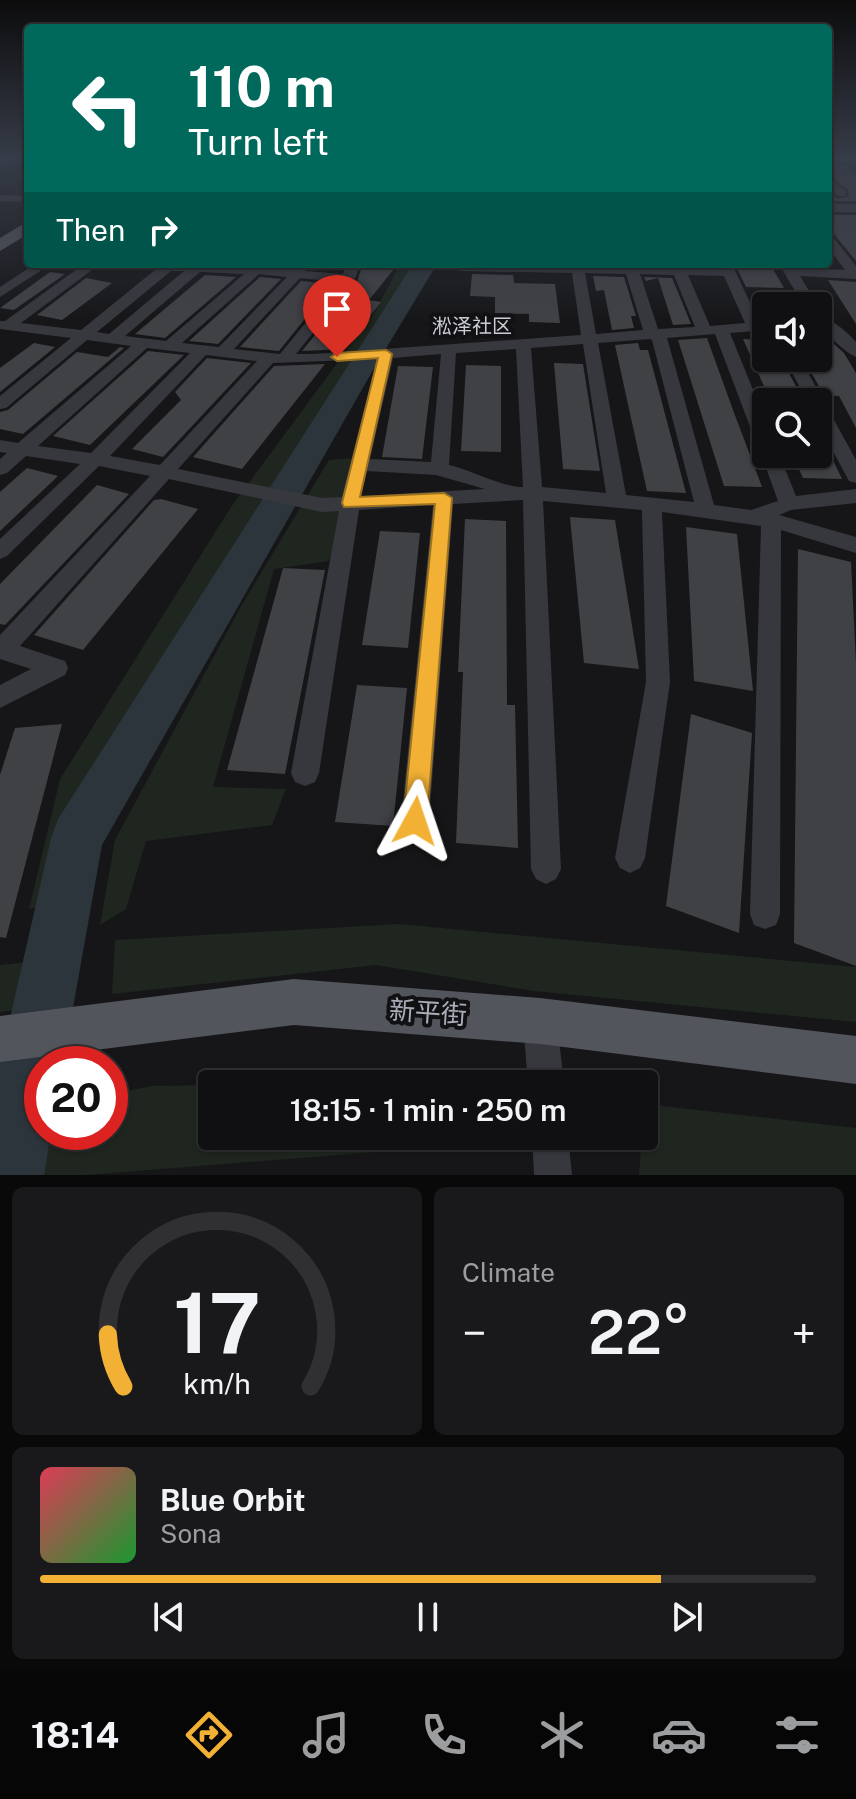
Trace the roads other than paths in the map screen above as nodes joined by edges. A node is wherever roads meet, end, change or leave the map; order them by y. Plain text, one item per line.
1 (24, 229) edge
2 (832, 244) edge
3 (0, 246) edge
4 (38, 268) edge
5 (87, 268) edge
6 (166, 268) edge
7 (202, 268) edge
8 (256, 268) edge
9 (278, 268) edge
10 (578, 268) edge
11 (631, 268) edge
12 (679, 268) edge
13 (727, 268) edge
14 (788, 268) edge
15 (299, 269) edge
16 (351, 272) edge
17 (856, 274) edge
18 (803, 292) edge
19 (0, 293) edge
20 (752, 312) edge
21 (832, 321) edge
22 (856, 323) edge
23 (4, 325) edge
24 (752, 327) edge
25 (832, 329) edge
26 (713, 330) junction
27 (655, 334) junction
28 (86, 336) junction
29 (112, 339) junction
30 (591, 339) junction
31 (143, 343) junction
32 (523, 344) junction
33 (169, 346) junction
34 (449, 349) junction
35 (202, 350) junction
36 (856, 352) edge
37 (222, 353) junction
38 (386, 354) junction
39 (277, 358) junction
40 (0, 404) edge
41 (752, 415) edge
42 (832, 432) edge
43 (0, 446) edge
44 (22, 450) junction
45 (95, 460) junction
46 (359, 465) junction
47 (440, 467) junction
48 (770, 468) edge
49 (0, 469) edge
50 (164, 472) junction
51 (856, 477) edge
52 (523, 494) junction
53 (856, 496) edge
54 (444, 498) junction
55 (617, 501) junction
56 (350, 503) junction
57 (652, 504) junction
58 (706, 511) junction
59 (771, 514) junction
60 (856, 545) edge
61 (0, 551) edge
62 (1, 649) edge
63 (0, 699) edge
64 (305, 773) dead end
65 (415, 821) dead end
66 (630, 858) dead end
67 (546, 869) dead end
68 (765, 914) dead end
69 (540, 1021) junction
70 (0, 1039) edge
71 (856, 1060) edge
72 (545, 1070) edge
73 (551, 1150) edge
74 (553, 1175) edge

1 - 3 main road
2 - 17 street
4 - 19 street
5 - 23 street
6 - 28 street
7 - 29 street
8 - 33 street
9 - 15 street
10 - 30 street
11 - 27 street
12 - 26 street
13 - 20 street
14 - 17 street
14 - 18 street
15 - 16 street
15 - 37 street
16 - 39 street
21 - 22 street
23 - 28 street
24 - 26 street
25 - 36 street
26 - 27 street
26 - 41 street
27 - 30 street
27 - 58 street
28 - 29 street
28 - 40 street
29 - 31 street
30 - 32 street
30 - 55 street
31 - 33 street
31 - 44 street
32 - 34 street
32 - 52 street
33 - 35 street
34 - 38 street
34 - 47 street
35 - 37 street
35 - 45 street
37 - 39 street
38 - 39 street
38 - 46 street
39 - 50 street
42 - 51 street
43 - 44 street
44 - 45 street
44 - 49 street
45 - 50 street
45 - 61 street
46 - 47 street
46 - 56 street
47 - 52 street
48 - 59 street
50 - 56 street
50 - 62 street
52 - 54 street
52 - 55 street
52 - 67 street
53 - 59 street
54 - 56 street
54 - 65 street
55 - 57 street
56 - 64 street
57 - 58 street
57 - 66 street
58 - 59 street
59 - 60 street
59 - 68 street
62 - 63 street
69 - 70 main road, 新平街
69 - 71 main road, 新平街
69 - 72 street
73 - 74 street

